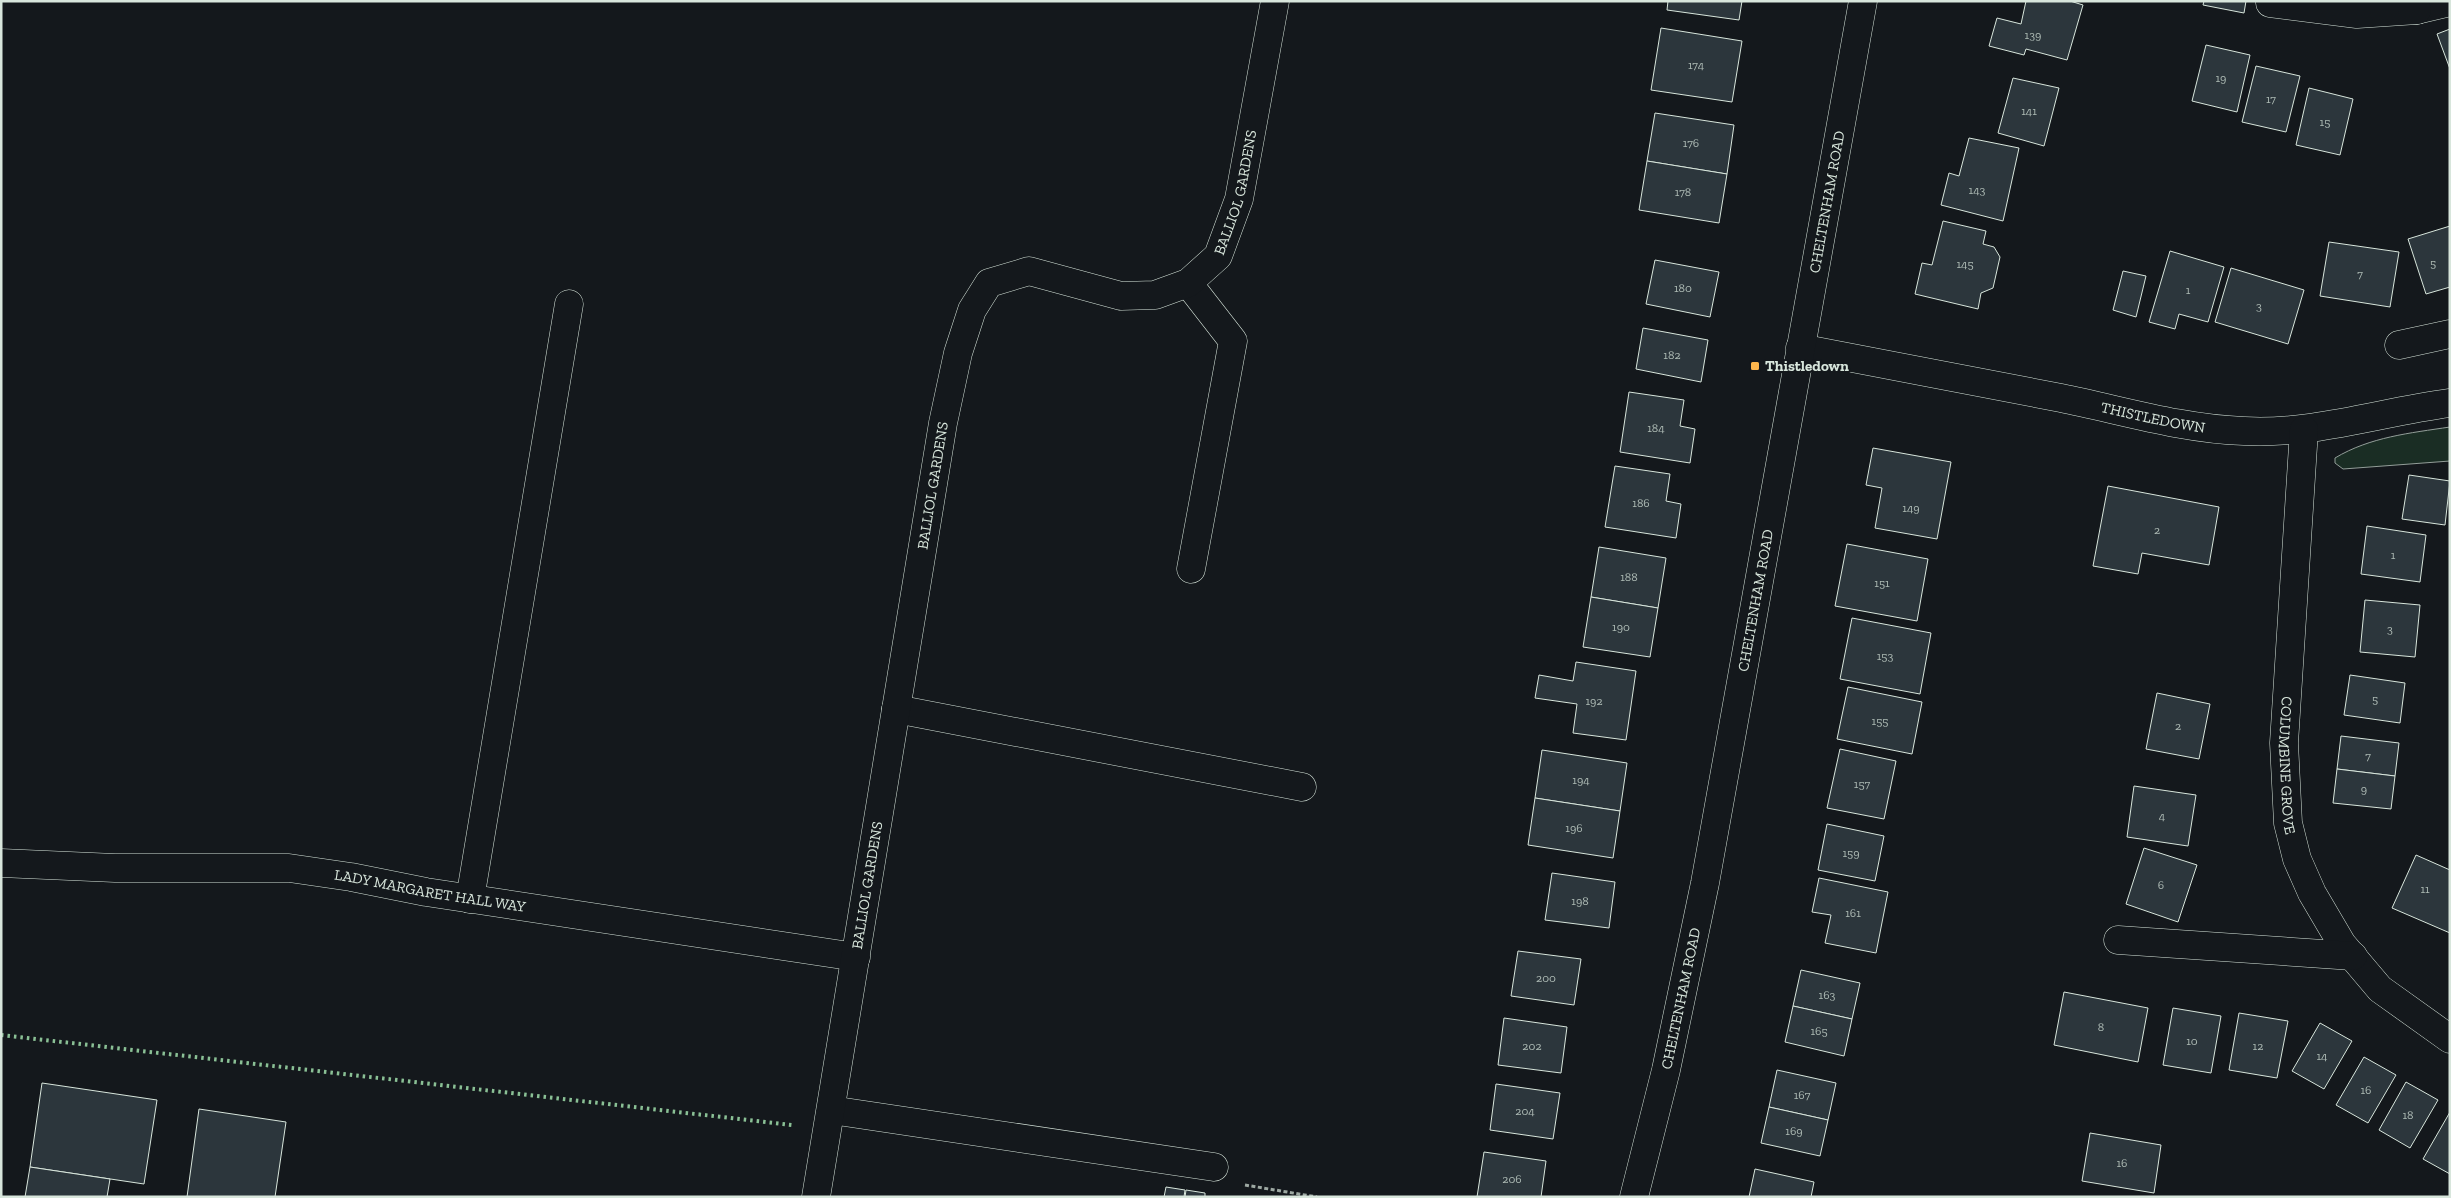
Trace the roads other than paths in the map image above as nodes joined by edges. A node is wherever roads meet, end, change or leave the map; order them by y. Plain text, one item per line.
1 (1275, 1) edge
2 (1863, 1) edge
3 (2270, 2) dead end
4 (2450, 2) edge
5 (2415, 6) edge
6 (1188, 283) junction
7 (569, 304) dead end
8 (2450, 334) edge
9 (2399, 345) dead end
10 (1800, 348) junction
11 (2450, 403) edge
12 (2304, 430) junction
13 (1191, 569) dead end
14 (896, 709) junction
15 (1302, 787) dead end
16 (1, 863) edge
17 (470, 899) junction
18 (2118, 940) dead end
19 (2352, 956) junction
20 (856, 957) junction
21 (2450, 1039) edge
22 (831, 1110) junction
23 (1214, 1166) road end
24 (816, 1197) edge
25 (1634, 1197) edge

1 - 6 street, BALLIOL GARDENS
2 - 10 street, CHELTENHAM ROAD
3 - 5 street
4 - 5 street
6 - 13 street
6 - 14 street, BALLIOL GARDENS
7 - 17 street
8 - 9 street
10 - 12 street, THISTLEDOWN
10 - 25 street, CHELTENHAM ROAD
11 - 12 street, THISTLEDOWN
12 - 19 street, COLUMBINE GROVE
14 - 15 street
14 - 20 street, BALLIOL GARDENS
16 - 17 street, LADY MARGARET HALL WAY
17 - 20 street, LADY MARGARET HALL WAY
18 - 19 street
19 - 21 street, COLUMBINE GROVE
20 - 22 street, BALLIOL GARDENS
22 - 23 street
22 - 24 street, BALLIOL GARDENS

